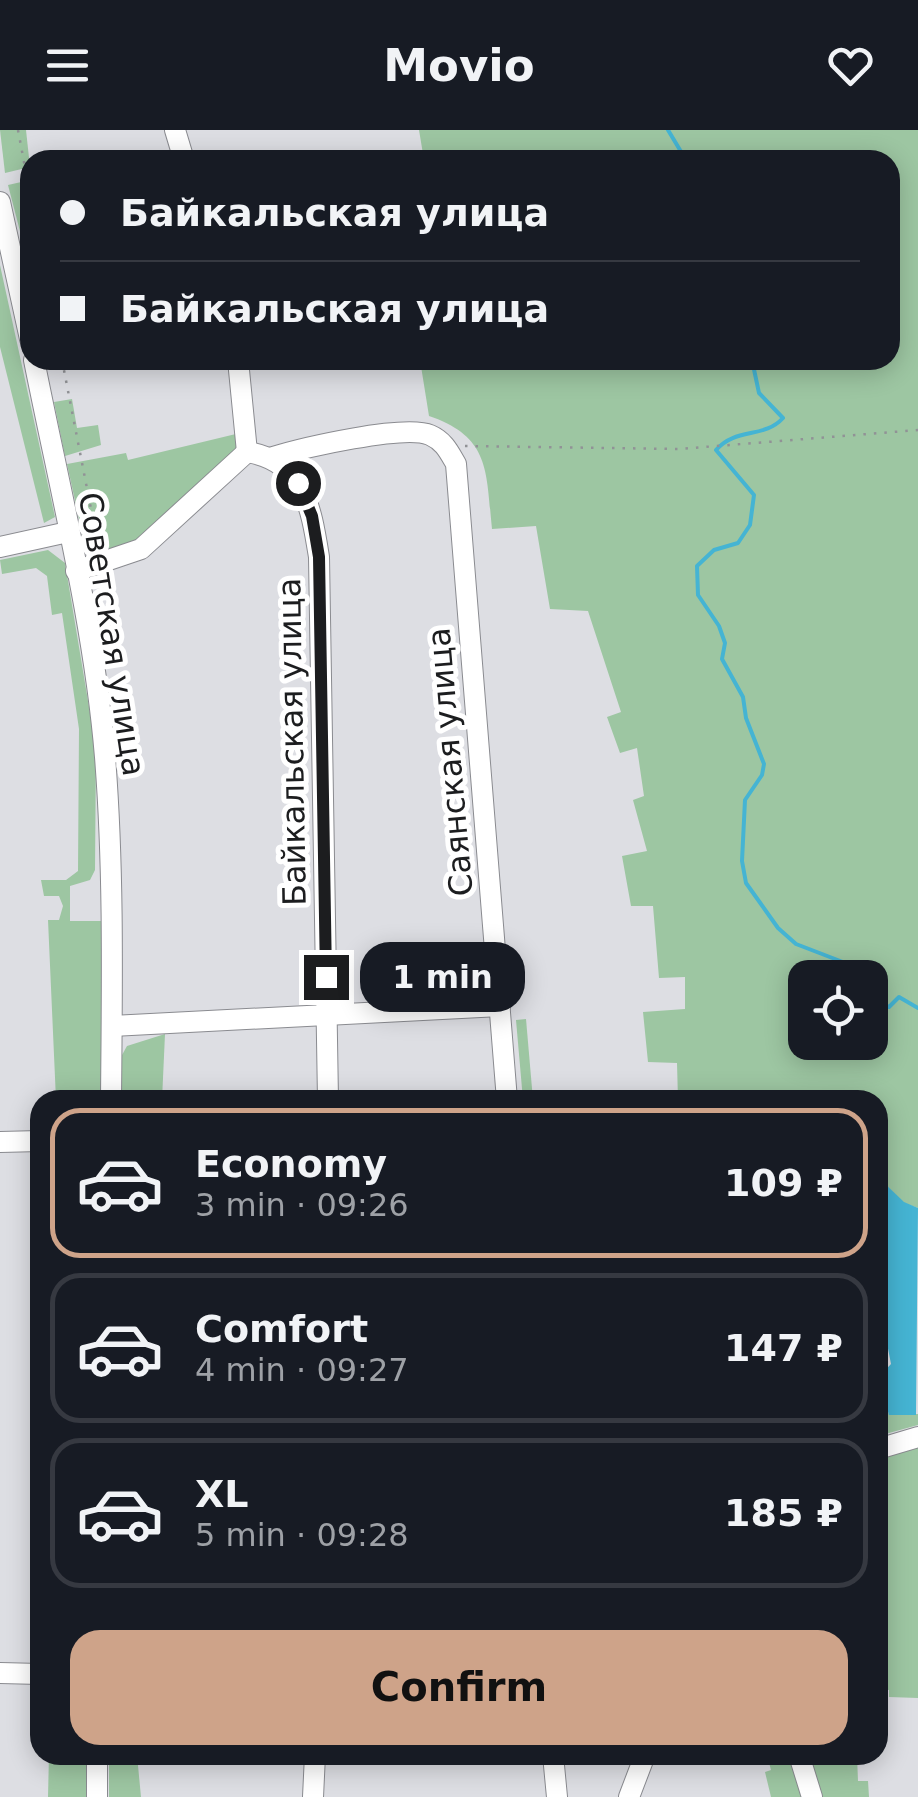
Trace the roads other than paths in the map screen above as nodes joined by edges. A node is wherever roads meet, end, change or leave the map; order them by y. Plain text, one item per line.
1 (0, 202) edge
2 (20, 293) edge
3 (36, 370) edge
4 (239, 370) edge
5 (247, 452) junction
6 (273, 458) junction
7 (68, 532) junction
8 (0, 547) edge
9 (76, 571) junction
10 (500, 1006) junction
11 (327, 1015) junction
12 (112, 1026) junction
13 (111, 1090) edge
14 (328, 1090) edge
15 (506, 1090) edge
16 (30, 1141) edge
17 (0, 1142) edge
18 (918, 1437) edge
19 (888, 1446) edge
20 (0, 1673) edge
21 (30, 1674) edge
22 (97, 1765) edge
23 (315, 1765) edge
24 (554, 1765) edge
25 (642, 1765) edge
26 (802, 1765) edge
27 (97, 1797) edge
28 (313, 1797) edge
29 (556, 1797) edge
30 (629, 1797) edge
31 (812, 1797) edge

1 - 2 street
3 - 7 street, Советская улица
4 - 5 street
5 - 6 street
5 - 9 street
6 - 10 street, Саянская улица
6 - 11 street, Байкальская улица
7 - 8 street
7 - 9 street, Советская улица
9 - 12 street, Советская улица
10 - 11 street
10 - 15 street, Саянская улица
11 - 12 street
11 - 14 street, Байкальская улица
12 - 13 street, Советская улица
16 - 17 street
18 - 19 street
20 - 21 street
22 - 27 street
23 - 28 street
24 - 29 street
25 - 30 street
26 - 31 street

